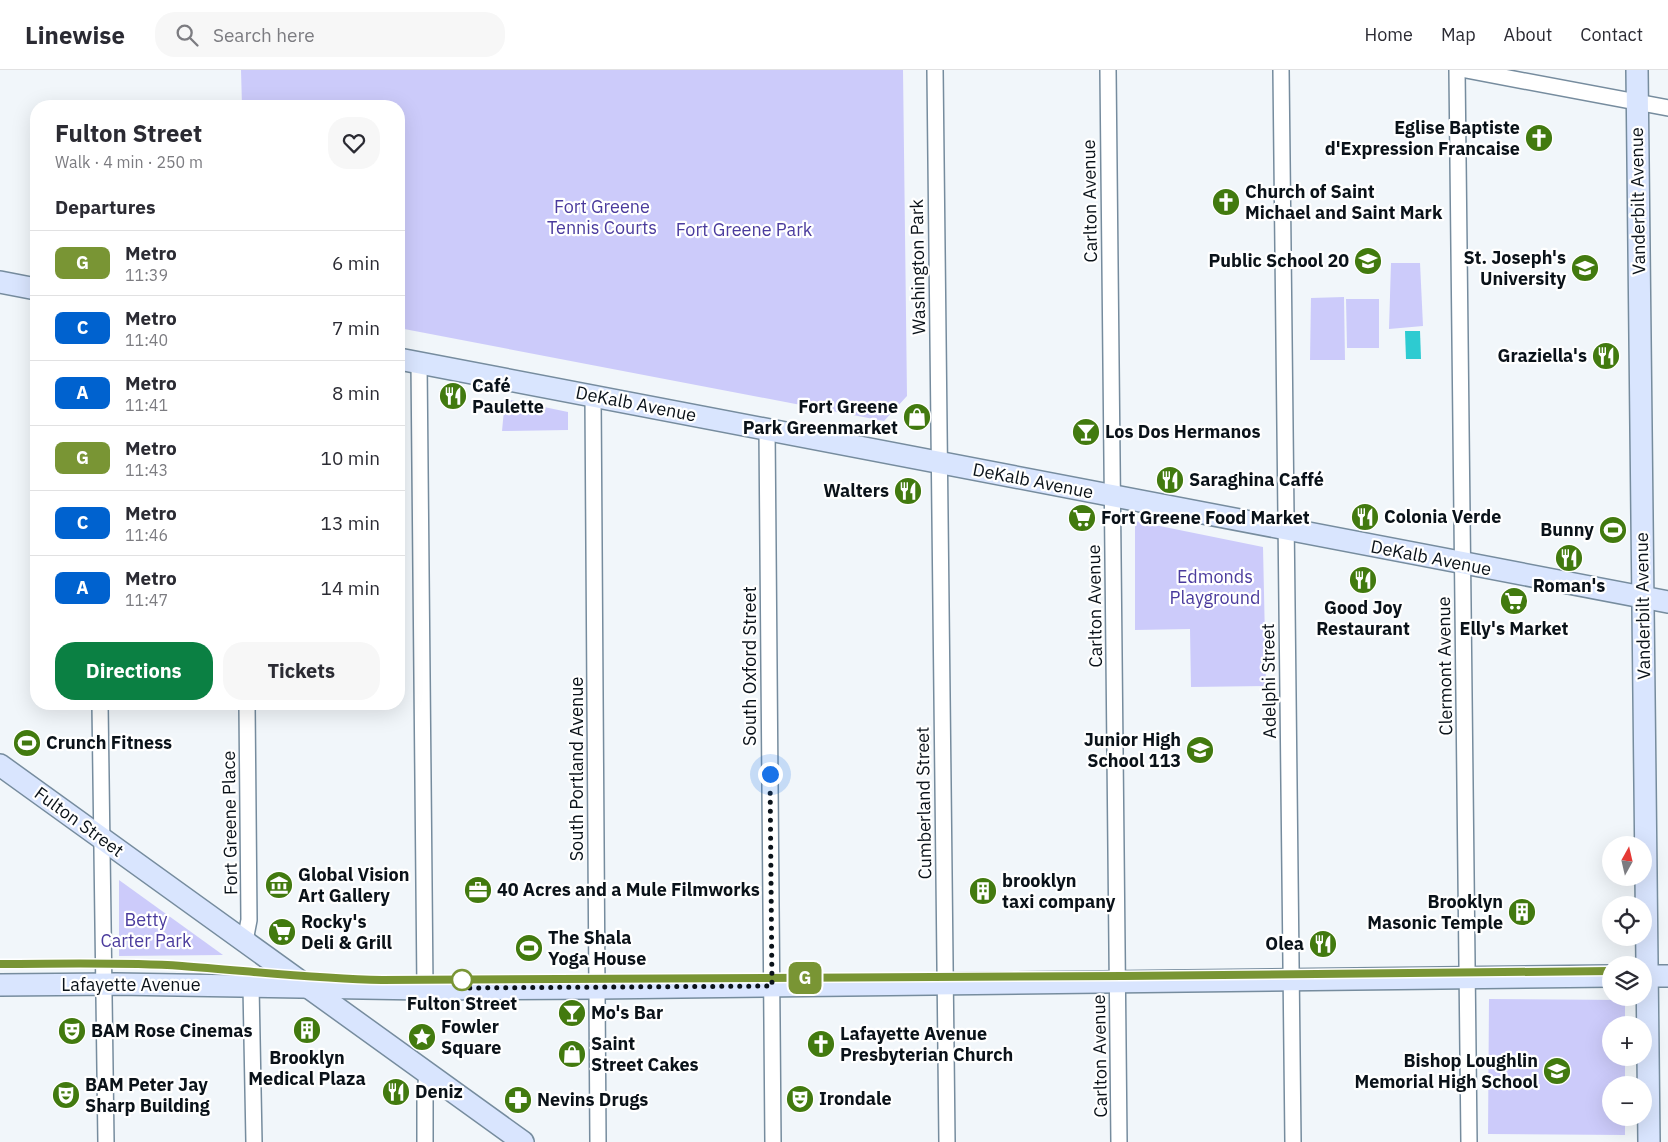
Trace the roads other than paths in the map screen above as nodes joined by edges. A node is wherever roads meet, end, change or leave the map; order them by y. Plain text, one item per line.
1 (935, 70) edge
2 (1108, 70) edge
3 (1281, 70) edge
4 (1458, 70) edge
5 (1466, 70) edge
6 (1637, 70) edge
7 (1637, 103) junction
8 (1668, 108) edge
9 (0, 282) edge
10 (30, 288) edge
11 (409, 360) edge
12 (593, 396) junction
13 (767, 429) junction
14 (939, 463) junction
15 (1112, 496) junction
16 (1286, 530) junction
17 (1463, 564) junction
18 (1643, 598) junction
19 (1668, 602) edge
20 (100, 710) edge
21 (247, 710) edge
22 (0, 765) edge
23 (102, 838) junction
24 (245, 941) junction
25 (1645, 956) edge
26 (1602, 976) edge
27 (1652, 976) edge
28 (1668, 976) edge
29 (1467, 978) junction
30 (1291, 980) junction
31 (1118, 982) junction
32 (105, 984) junction
33 (945, 984) junction
34 (0, 985) edge
35 (251, 986) junction
36 (772, 986) junction
37 (308, 987) junction
38 (598, 988) junction
39 (425, 989) junction
40 (1646, 1006) edge
41 (427, 1073) junction
42 (106, 1142) edge
43 (254, 1142) edge
44 (425, 1142) edge
45 (523, 1142) edge
46 (598, 1142) edge
47 (773, 1142) edge
48 (946, 1142) edge
49 (1119, 1142) edge
50 (1293, 1142) edge
51 (1469, 1142) edge
52 (1649, 1142) edge

1 - 14 street, Washington Park
2 - 15 street, Carlton Avenue
3 - 16 street, Adelphi Street
4 - 17 street, Clermont Avenue
5 - 7 street
6 - 7 main road, Vanderbilt Avenue
7 - 8 street
7 - 18 main road, Vanderbilt Avenue
9 - 10 main road
11 - 12 main road, DeKalb Avenue
11 - 39 street
12 - 13 main road, DeKalb Avenue
12 - 38 street, South Portland Avenue
13 - 14 main road, DeKalb Avenue
13 - 36 street, South Oxford Street
14 - 15 main road, DeKalb Avenue
14 - 33 street, Cumberland Street
15 - 16 main road, DeKalb Avenue
15 - 31 street, Carlton Avenue
16 - 17 main road, DeKalb Avenue
16 - 30 street, Adelphi Street
17 - 18 main road, DeKalb Avenue
17 - 29 street, Clermont Avenue
18 - 19 main road, DeKalb Avenue
18 - 25 main road, Vanderbilt Avenue
20 - 23 street
21 - 24 street, Fort Greene Place
22 - 23 main road, Fulton Street
23 - 24 main road, Fulton Street
23 - 32 street
24 - 37 main road, Fulton Street
26 - 29 main road, Lafayette Avenue
27 - 28 main road
29 - 30 main road, Lafayette Avenue
29 - 51 street, Clermont Avenue
30 - 31 main road, Lafayette Avenue
30 - 50 street, Adelphi Street
31 - 33 main road, Lafayette Avenue
31 - 49 street, Carlton Avenue
32 - 34 main road, Lafayette Avenue
32 - 35 main road, Lafayette Avenue
32 - 42 street
33 - 36 main road, Lafayette Avenue
33 - 48 street, Cumberland Street
35 - 37 main road, Lafayette Avenue
35 - 43 street
36 - 38 main road, Lafayette Avenue
36 - 47 street, South Oxford Street
37 - 39 main road, Lafayette Avenue
37 - 41 main road, Fulton Street
38 - 39 main road, Lafayette Avenue
38 - 46 street, South Portland Avenue
40 - 52 main road, Vanderbilt Avenue
41 - 44 street
41 - 45 main road, Fulton Street

